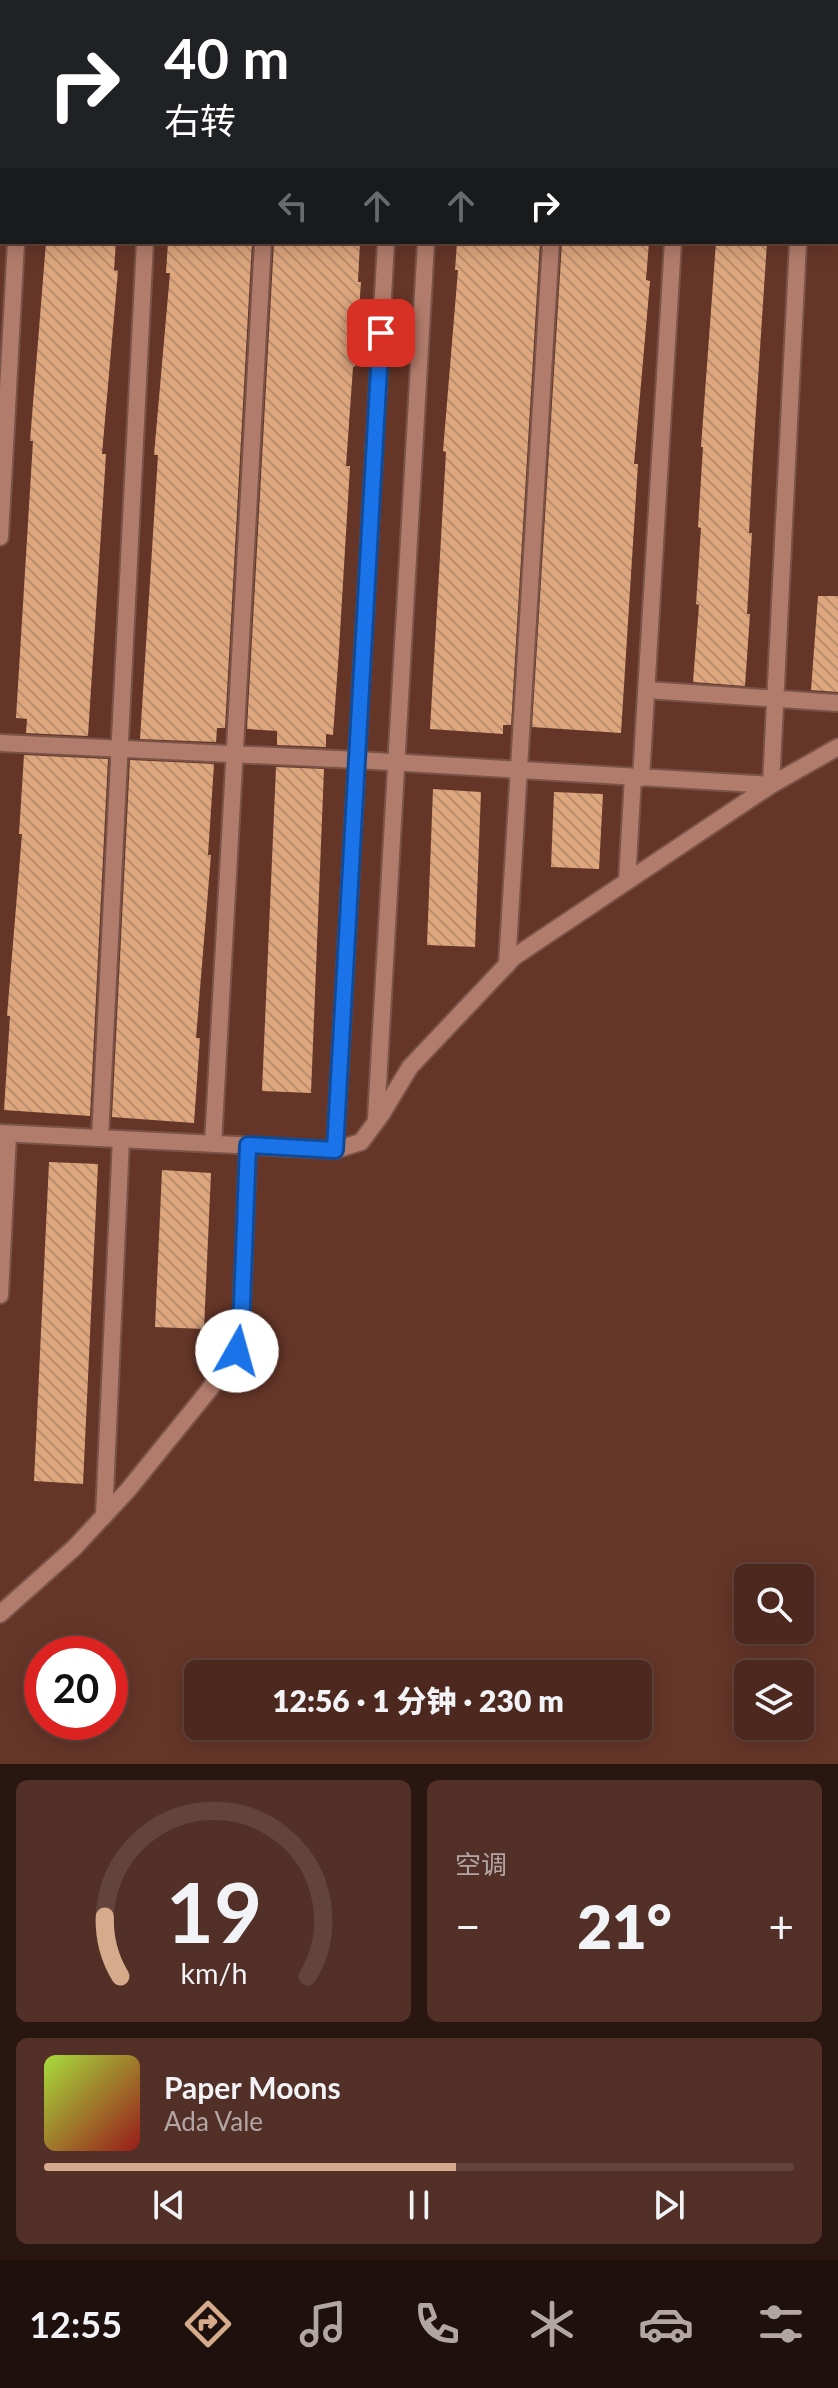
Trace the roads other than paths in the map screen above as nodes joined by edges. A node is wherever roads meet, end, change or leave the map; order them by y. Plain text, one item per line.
1 (16, 244) edge
2 (145, 244) edge
3 (263, 244) edge
4 (386, 244) edge
5 (426, 244) edge
6 (551, 244) edge
7 (673, 244) edge
8 (798, 244) edge
9 (0, 537) edge
10 (647, 690) junction
11 (774, 699) junction
12 (838, 703) edge
13 (0, 743) edge
14 (838, 747) edge
15 (120, 748) junction
16 (233, 754) junction
17 (357, 760) junction
18 (396, 763) junction
19 (520, 769) junction
20 (637, 778) junction
21 (771, 785) junction
22 (627, 881) junction
23 (507, 965) junction
24 (376, 1122) junction
25 (4, 1134) edge
26 (100, 1138) junction
27 (121, 1139) junction
28 (213, 1144) junction
29 (248, 1145) junction
30 (335, 1150) junction
31 (0, 1295) edge
32 (104, 1516) junction
33 (0, 1614) edge

1 - 9 lane
2 - 15 lane
3 - 16 lane
4 - 17 lane
5 - 18 lane
6 - 19 lane
7 - 10 lane
8 - 11 lane
10 - 11 lane
10 - 20 lane
11 - 12 lane
11 - 21 lane
13 - 15 lane
14 - 21 lane
15 - 16 lane
15 - 26 lane
16 - 17 lane
16 - 28 lane
17 - 18 lane
17 - 30 lane
18 - 19 lane
18 - 24 lane
19 - 20 lane
19 - 23 lane
20 - 21 lane
20 - 22 lane
21 - 22 lane
22 - 23 lane
23 - 24 lane
24 - 30 lane
25 - 26 lane
25 - 31 lane
26 - 27 lane
27 - 28 lane
27 - 32 lane
28 - 29 lane
29 - 30 lane
29 - 32 lane
32 - 33 lane

